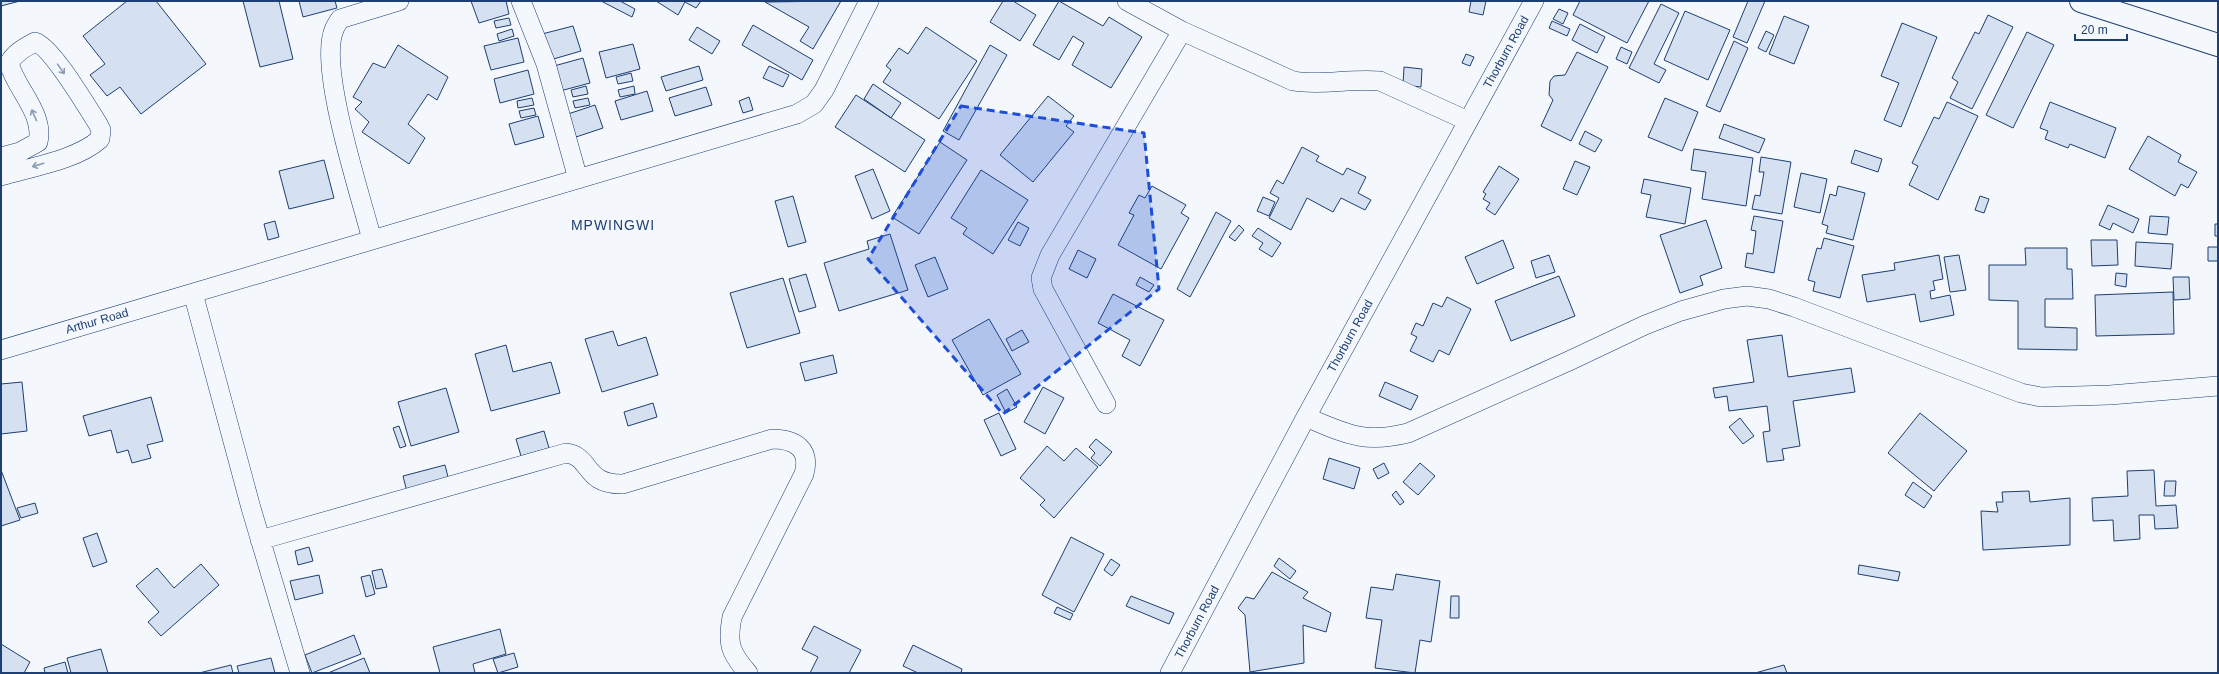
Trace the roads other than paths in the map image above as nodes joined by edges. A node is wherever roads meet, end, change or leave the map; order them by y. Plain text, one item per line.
1 (399, 1) edge
2 (520, 1) edge
3 (869, 1) edge
4 (1127, 1) edge
5 (1534, 1) edge
6 (2081, 1) edge
7 (1182, 31) junction
8 (2218, 45) edge
9 (1468, 121) junction
10 (1, 157) edge
11 (1, 176) edge
12 (578, 179) junction
13 (372, 240) junction
14 (193, 293) junction
15 (1, 350) edge
16 (2218, 386) edge
17 (1106, 404) dead end
18 (1306, 417) junction
19 (260, 540) junction
20 (300, 673) edge
21 (748, 673) edge
22 (1170, 673) edge

1 - 13 street
2 - 12 street
3 - 12 street, Arthur Road
4 - 7 street
5 - 9 street, Thorburn Road
6 - 8 highway
7 - 9 street
7 - 17 street
9 - 18 street, Thorburn Road
10 -> 11 street
12 - 13 street, Arthur Road
13 - 14 street, Arthur Road
14 - 15 street, Arthur Road
14 - 19 street
16 - 18 street
18 - 22 street, Thorburn Road
19 - 20 street
19 - 21 street

